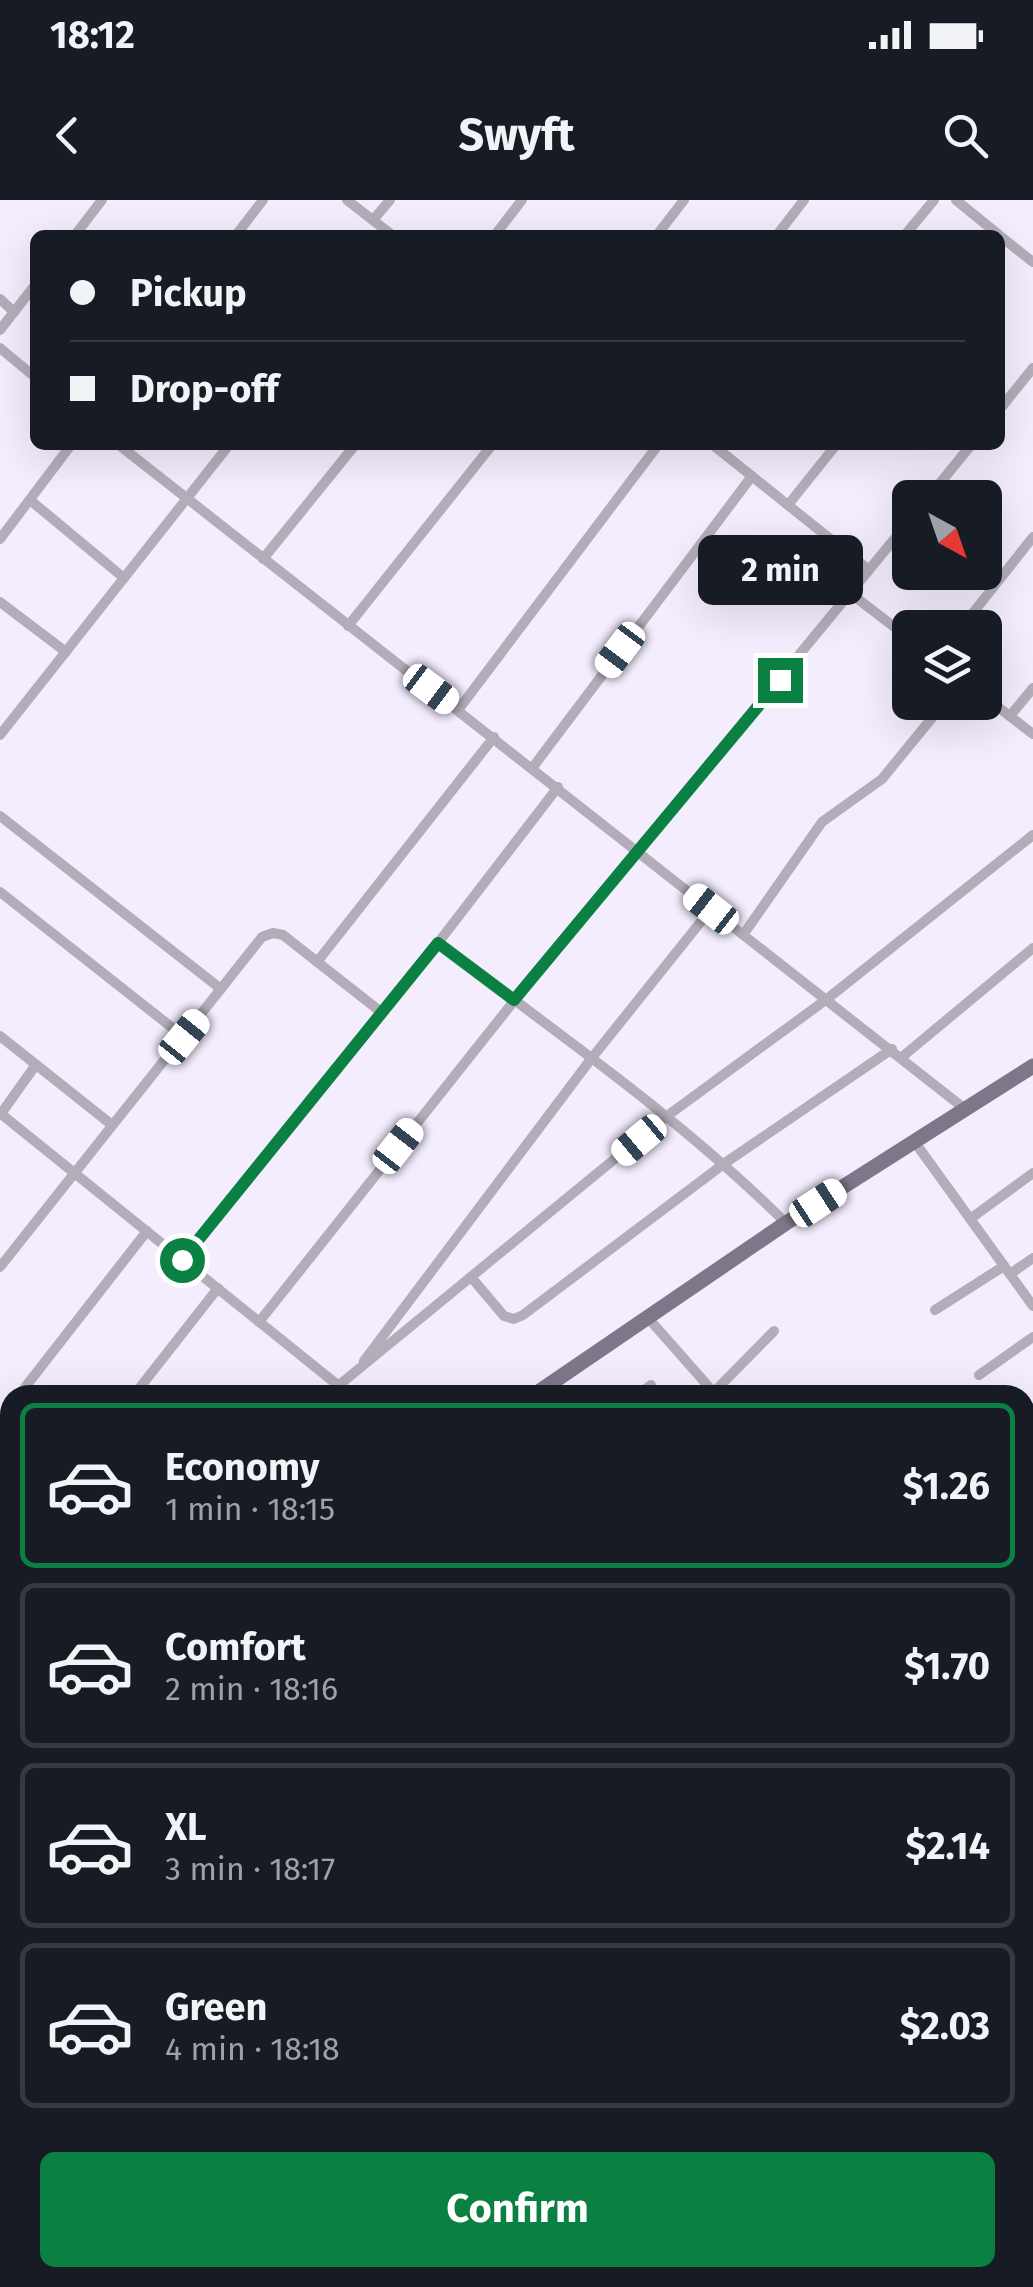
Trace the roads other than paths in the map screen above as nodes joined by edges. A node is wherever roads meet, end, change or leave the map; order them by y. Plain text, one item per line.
1 (102, 200) edge
2 (263, 200) edge
3 (346, 200) edge
4 (390, 200) edge
5 (522, 200) edge
6 (684, 200) edge
7 (804, 200) edge
8 (934, 200) edge
9 (956, 200) edge
10 (373, 220) junction
11 (79, 230) edge
12 (240, 230) edge
13 (386, 230) edge
14 (499, 230) edge
15 (661, 230) edge
16 (781, 230) edge
17 (909, 230) edge
18 (992, 230) edge
19 (1005, 240) edge
20 (1031, 256) edge
21 (30, 291) edge
22 (0, 299) edge
23 (14, 312) junction
24 (0, 330) edge
25 (0, 348) edge
26 (1033, 368) edge
27 (30, 373) edge
28 (1005, 403) edge
29 (68, 450) edge
30 (125, 450) edge
31 (225, 450) edge
32 (351, 450) edge
33 (488, 450) edge
34 (654, 450) edge
35 (720, 450) edge
36 (730, 450) edge
37 (832, 450) edge
38 (967, 450) edge
39 (726, 455) junction
40 (752, 476) junction
41 (943, 480) edge
42 (186, 498) junction
43 (30, 500) junction
44 (788, 505) junction
45 (1033, 537) edge
46 (0, 539) edge
47 (892, 542) edge
48 (264, 559) junction
49 (869, 570) junction
50 (124, 578) junction
51 (850, 594) junction
52 (0, 602) edge
53 (975, 610) edge
54 (348, 626) junction
55 (892, 626) edge
56 (66, 652) junction
57 (1033, 688) edge
58 (458, 710) junction
59 (1002, 710) edge
60 (1010, 716) junction
61 (930, 720) edge
62 (2, 730) edge
63 (1033, 734) edge
64 (494, 737) junction
65 (533, 767) junction
66 (558, 787) junction
67 (0, 816) edge
68 (1033, 835) edge
69 (638, 852) junction
70 (0, 892) edge
71 (711, 909) junction
72 (743, 935) junction
73 (438, 943) junction
74 (1033, 948) edge
75 (317, 962) junction
76 (222, 990) junction
77 (827, 999) junction
78 (514, 1000) junction
79 (382, 1012) junction
80 (0, 1036) edge
81 (184, 1037) junction
82 (892, 1048) junction
83 (902, 1057) junction
84 (591, 1059) junction
85 (35, 1066) junction
86 (1033, 1066) edge
87 (966, 1108) junction
88 (1, 1115) edge
89 (667, 1116) junction
90 (112, 1126) junction
91 (914, 1141) junction
92 (725, 1163) junction
93 (74, 1173) junction
94 (1033, 1174) edge
95 (970, 1219) junction
96 (786, 1223) junction
97 (147, 1231) junction
98 (1033, 1258) edge
99 (182, 1260) junction
100 (0, 1267) edge
101 (1007, 1270) junction
102 (471, 1277) junction
103 (218, 1288) junction
104 (1033, 1306) edge
105 (934, 1310) dead end
106 (648, 1319) junction
107 (259, 1322) junction
108 (774, 1331) dead end
109 (1033, 1337) edge
110 (354, 1374) junction
111 (980, 1375) dead end
112 (27, 1385) edge
113 (142, 1385) edge
114 (338, 1385) edge
115 (340, 1385) edge
116 (549, 1385) edge
117 (706, 1385) edge
118 (723, 1385) edge

1 - 11 street
2 - 12 street
3 - 10 street
4 - 10 street
5 - 14 street
6 - 15 street
7 - 16 street
8 - 17 street
9 - 18 street
10 - 13 street
19 - 20 street
21 - 23 street
22 - 23 street
23 - 24 street
25 - 27 street
26 - 28 street
29 - 43 street
30 - 42 street
31 - 42 street
32 - 48 street
33 - 54 street
34 - 58 street
35 - 39 street
36 - 39 street
37 - 44 street
38 - 41 street
39 - 40 street
40 - 44 street
40 - 65 street
42 - 48 street
42 - 50 street
43 - 46 street
43 - 50 street
44 - 49 street
45 - 53 street
47 - 49 street
48 - 54 street
49 - 51 street
50 - 56 street
51 - 55 street
51 - 69 street
52 - 56 street
54 - 58 street
56 - 62 street
57 - 60 street
58 - 64 street
59 - 60 street
60 - 63 street
61 - 72 street
64 - 65 street
64 - 75 street
65 - 66 street
66 - 69 street
66 - 73 street
67 - 76 street
68 - 77 street
69 - 71 street
69 - 78 street
70 - 81 street
71 - 72 street
71 - 84 street
72 - 77 street
73 - 78 street
73 - 79 street
74 - 83 street
75 - 76 street
75 - 79 street
76 - 81 street
77 - 82 street
77 - 89 street
78 - 84 street
78 - 107 street
79 - 99 street
80 - 85 street
81 - 90 street
82 - 83 street
82 - 92 street
83 - 87 street
84 - 89 street
84 - 110 street
85 - 88 street
85 - 90 street
86 - 87 main road
87 - 91 main road
88 - 93 street
89 - 92 street
89 - 102 street
90 - 93 street
91 - 95 street
91 - 96 main road
92 - 96 street
92 - 102 street
93 - 97 street
93 - 100 street
94 - 95 street
95 - 101 street
96 - 106 main road
97 - 99 street
97 - 112 street
98 - 101 street
99 - 103 street
101 - 104 street
101 - 105 street
102 - 110 street
103 - 107 street
103 - 113 street
106 - 116 main road
106 - 117 street
107 - 114 street
108 - 118 street
109 - 111 street
110 - 115 street

